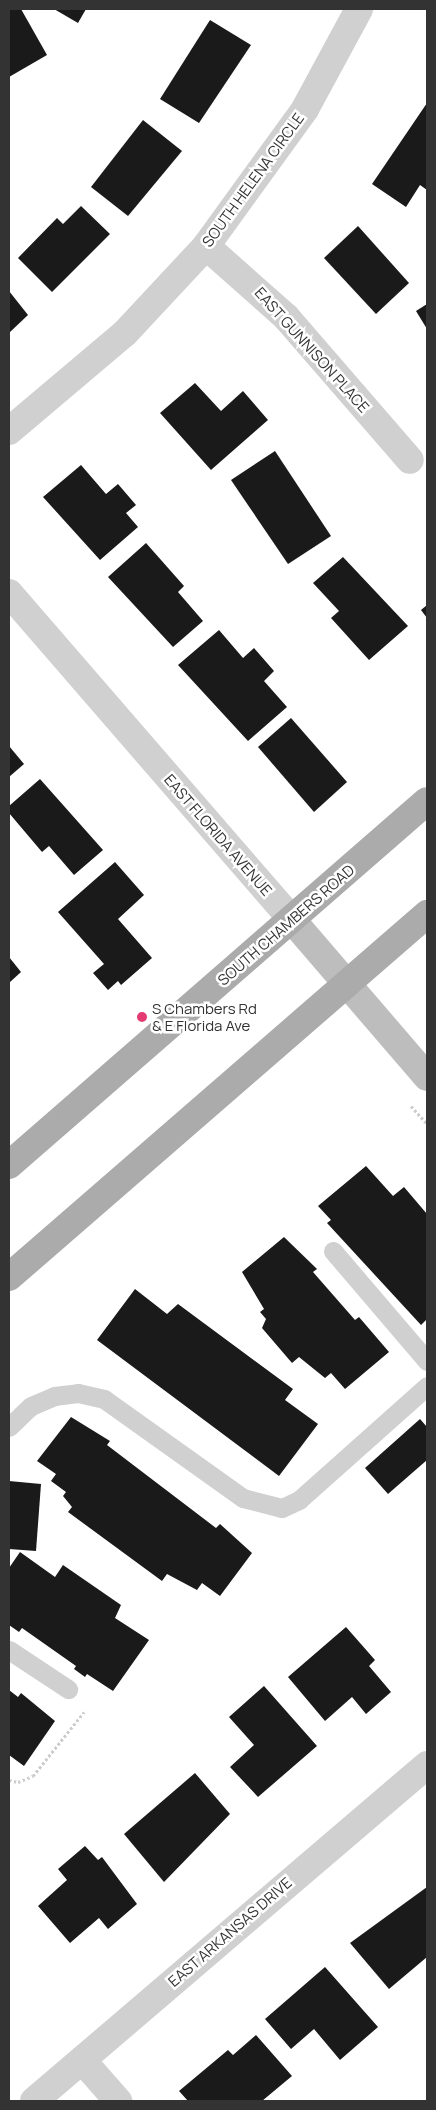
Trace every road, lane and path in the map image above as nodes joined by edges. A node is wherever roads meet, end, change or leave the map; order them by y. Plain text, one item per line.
1 (359, 9) edge
2 (206, 246) junction
3 (9, 431) edge
4 (410, 460) dead end
5 (9, 593) edge
6 (427, 802) edge
7 (427, 914) edge
8 (292, 920) junction
9 (347, 983) junction
10 (427, 1077) edge
11 (9, 1166) edge
12 (332, 1251) dead end
13 (9, 1277) edge
14 (427, 1361) edge
15 (427, 1386) edge
16 (9, 1427) edge
17 (9, 1650) edge
18 (68, 1689) dead end
19 (88, 1706) dead end
20 (427, 1765) edge
21 (9, 1780) edge
22 (82, 2060) junction
23 (34, 2101) edge
24 (118, 2101) edge

1 - 2 street, SOUTH HELENA CIRCLE
2 - 3 street, SOUTH HELENA CIRCLE
2 - 4 street, EAST GUNNISON PLACE
5 - 8 street, EAST FLORIDA AVENUE
6 - 8 main road, SOUTH CHAMBERS ROAD
7 - 9 main road
8 - 9 street, EAST FLORIDA AVENUE
8 - 11 main road, SOUTH CHAMBERS ROAD
9 - 10 street, EAST FLORIDA AVENUE
9 - 13 main road
12 - 14 lane
15 - 16 lane
17 - 18 lane
19 - 21 path
20 - 22 street, EAST ARKANSAS DRIVE
22 - 23 street, EAST ARKANSAS DRIVE
22 - 24 street

